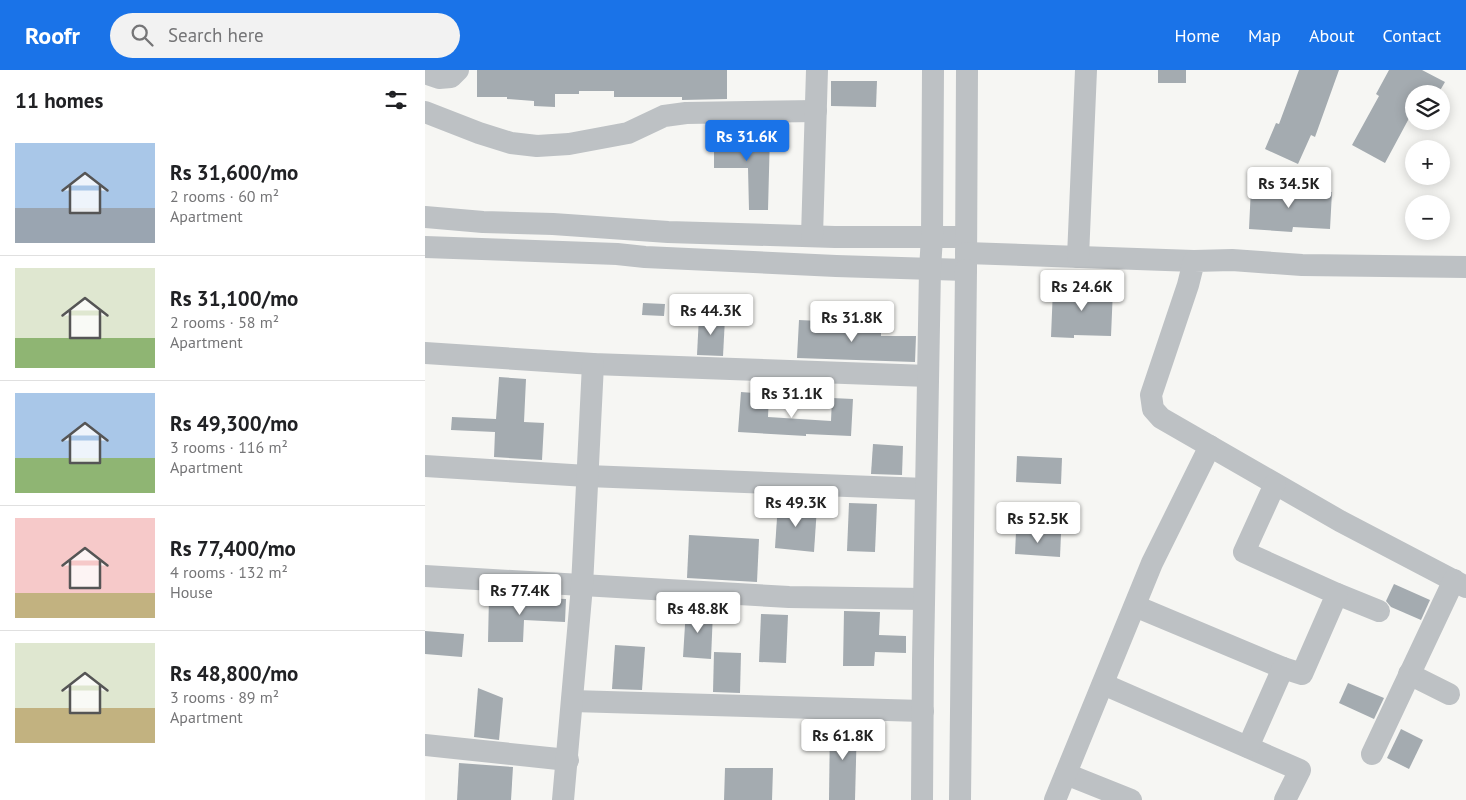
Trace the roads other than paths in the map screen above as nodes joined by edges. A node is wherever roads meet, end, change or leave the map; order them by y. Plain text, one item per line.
1 (458, 70) edge
2 (817, 70) edge
3 (933, 70) edge
4 (967, 70) edge
5 (1086, 70) edge
6 (425, 73) edge
7 (816, 111) junction
8 (425, 112) edge
9 (425, 217) edge
10 (812, 236) junction
11 (932, 237) junction
12 (425, 247) edge
13 (966, 253) junction
14 (1078, 257) junction
15 (1194, 261) junction
16 (1466, 267) edge
17 (930, 269) junction
18 (425, 353) edge
19 (593, 364) junction
20 (928, 376) junction
21 (1209, 446) junction
22 (425, 466) edge
23 (587, 476) junction
24 (1275, 484) junction
25 (926, 489) junction
26 (425, 576) edge
27 (1460, 583) edge
28 (582, 586) junction
29 (1337, 594) junction
30 (924, 599) junction
31 (1135, 606) junction
32 (1379, 611) dead end
33 (1283, 668) junction
34 (1409, 674) junction
35 (1103, 684) junction
36 (1449, 694) dead end
37 (572, 701) junction
38 (923, 711) junction
39 (425, 745) edge
40 (1248, 747) junction
41 (1372, 754) dead end
42 (567, 760) junction
43 (1066, 774) junction
44 (563, 800) edge
45 (922, 800) edge
46 (960, 800) edge
47 (1055, 800) edge
48 (1131, 800) edge
49 (1285, 800) edge

1 - 6 street
2 - 7 street
3 - 11 street
4 - 13 street
5 - 14 street
7 - 8 street
7 - 10 street
9 - 10 street
10 - 11 street
11 - 13 street
11 - 17 street
12 - 17 street
13 - 14 street
13 - 17 street
13 - 46 street
14 - 15 street
15 - 16 street
15 - 21 street
17 - 20 street
18 - 19 street
19 - 20 street
19 - 23 street
20 - 25 street
21 - 24 street
21 - 31 street
22 - 23 street
23 - 25 street
23 - 28 street
24 - 27 street
24 - 29 street
25 - 30 street
26 - 28 street
27 - 34 street
28 - 30 street
28 - 37 street
29 - 32 street
29 - 33 street
30 - 38 street
31 - 33 street
31 - 35 street
33 - 40 street
34 - 36 street
34 - 41 street
35 - 40 street
35 - 43 street
37 - 38 street
37 - 42 street
38 - 45 street
39 - 42 street
40 - 49 street
42 - 44 street
43 - 47 street
43 - 48 street

